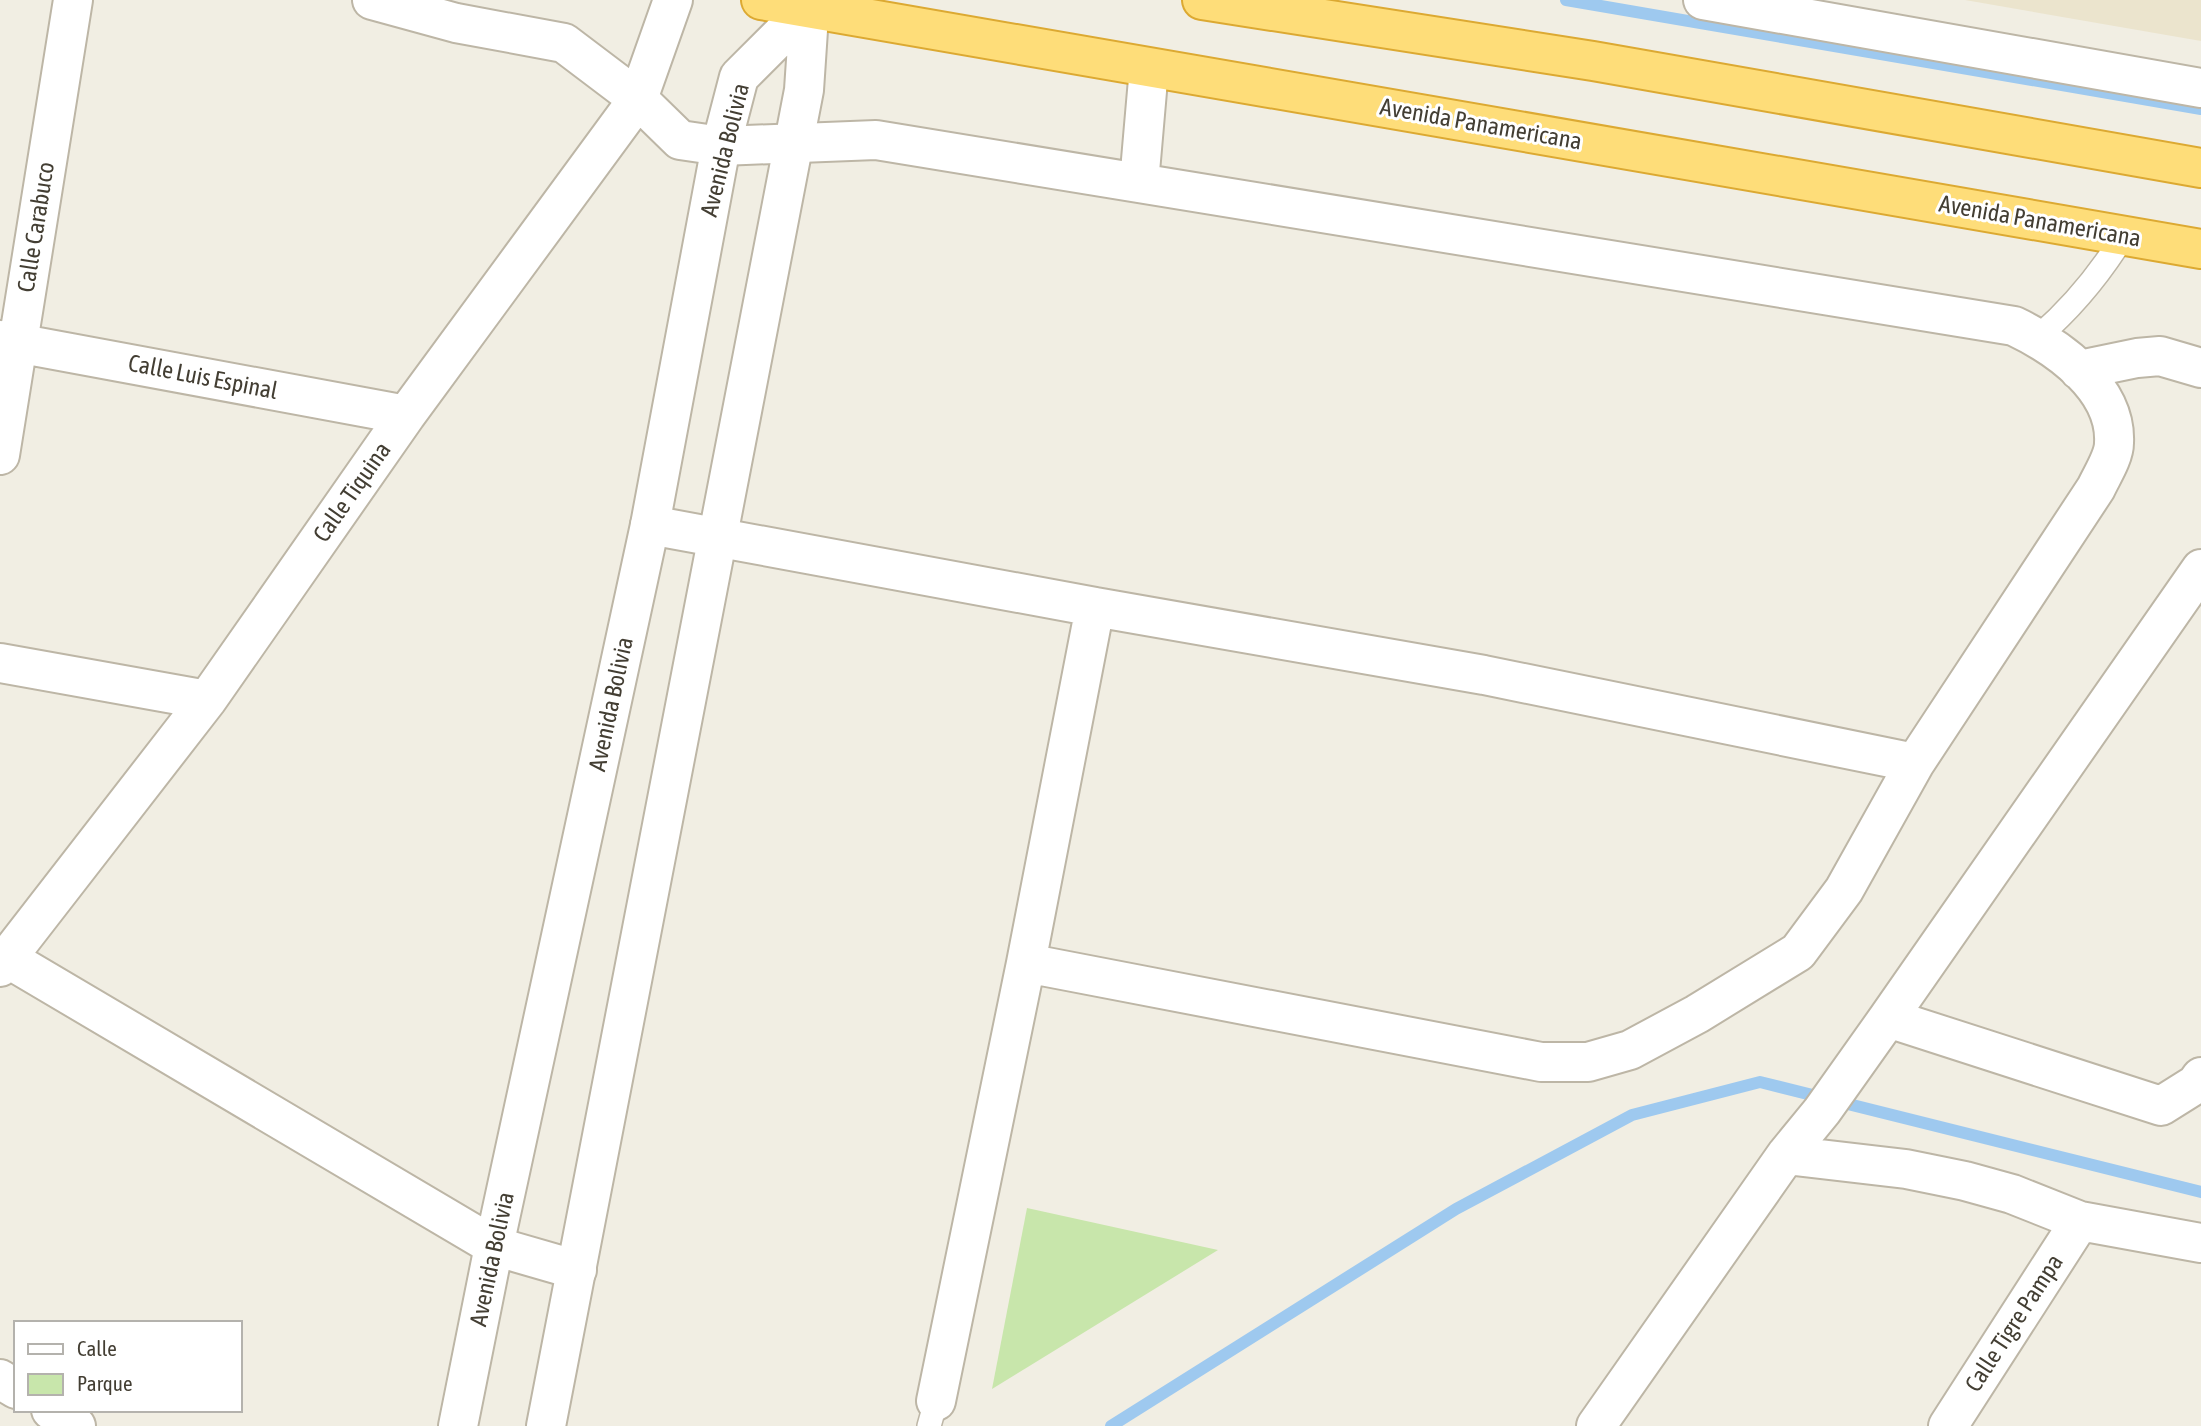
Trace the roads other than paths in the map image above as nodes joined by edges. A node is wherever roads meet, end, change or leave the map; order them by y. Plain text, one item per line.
1 (73, 0) edge
2 (372, 0) edge
3 (673, 0) edge
4 (761, 0) edge
5 (1202, 0) edge
6 (1703, 0) edge
7 (809, 4) edge
8 (1149, 68) junction
9 (2201, 88) edge
10 (638, 99) junction
11 (793, 143) junction
12 (721, 146) junction
13 (2201, 168) edge
14 (1139, 183) junction
15 (2124, 236) junction
16 (2201, 249) edge
17 (2038, 337) junction
18 (9, 341) edge
19 (2201, 368) edge
20 (2079, 370) junction
21 (406, 415) junction
22 (0, 455) edge
23 (650, 525) junction
24 (718, 537) junction
25 (2201, 569) edge
26 (1095, 607) junction
27 (0, 663) edge
28 (207, 699) junction
29 (1915, 763) junction
30 (3, 962) edge
31 (1026, 963) junction
32 (1888, 1018) junction
33 (2201, 1077) edge
34 (1786, 1155) junction
35 (2080, 1221) junction
36 (2201, 1243) edge
37 (494, 1245) junction
38 (577, 1270) junction
39 (54, 1412) edge
40 (932, 1414) edge
41 (76, 1426) edge
42 (458, 1426) edge
43 (546, 1426) edge
44 (1596, 1426) edge
45 (1948, 1426) edge

1 - 18 street, Calle Carabuco
2 - 10 street
3 - 10 street, Calle Tiquina
4 - 7 highway, Avenida Panamericana
5 - 13 highway
6 - 9 street
7 - 8 highway, Avenida Panamericana
7 - 11 street
7 - 12 street, Avenida Bolivia
8 - 14 street
8 - 15 highway, Avenida Panamericana
10 - 12 street
10 - 21 street, Calle Tiquina
11 - 12 street
11 - 14 street
11 - 24 street
12 - 23 street, Avenida Bolivia
14 - 17 street
15 - 16 highway, Avenida Panamericana
15 - 17 lane
17 - 20 street
18 - 21 street, Calle Luis Espinal
18 - 22 street, Calle Carabuco
19 - 20 street
20 - 29 street
21 - 28 street, Calle Tiquina
23 - 24 street
23 - 37 street, Avenida Bolivia
24 - 26 street
24 - 38 street
25 - 32 street
26 - 29 street
26 - 31 street
27 - 28 street
28 - 30 street, Calle Tiquina
29 - 31 street
30 - 37 street
31 - 40 street
32 - 33 street
32 - 34 street
34 - 35 street
34 - 44 street
35 - 36 street
35 - 45 street, Calle Tigre Pampa
37 - 38 street
37 - 42 street, Avenida Bolivia
38 - 43 street
39 - 41 street

